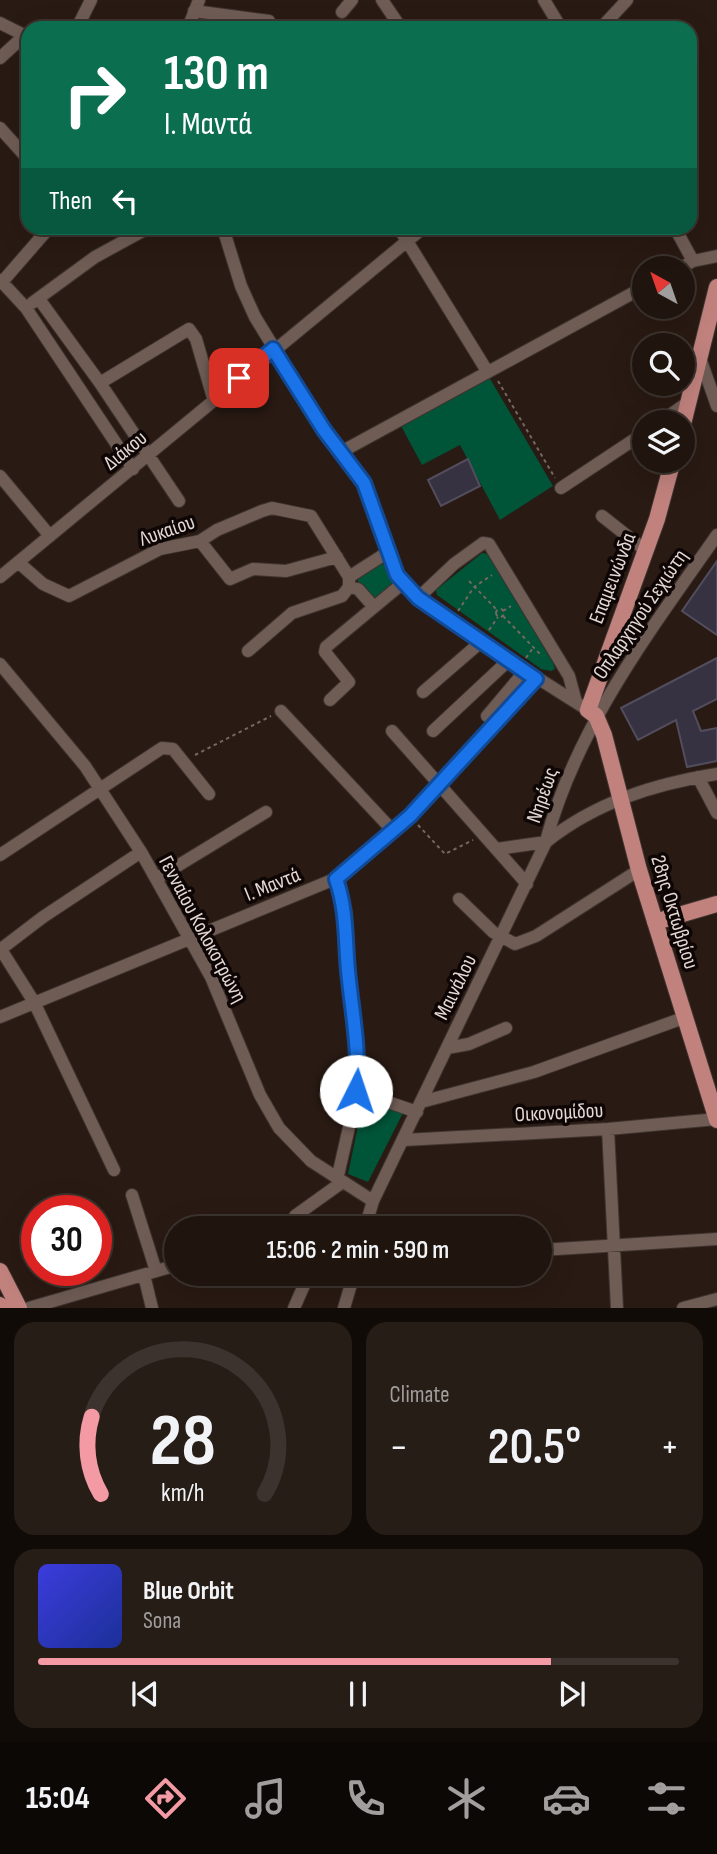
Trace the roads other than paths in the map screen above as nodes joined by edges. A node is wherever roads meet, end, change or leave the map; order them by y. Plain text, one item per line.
1 (91, 0) edge
2 (352, 0) edge
3 (382, 0) edge
4 (544, 0) edge
5 (627, 0) edge
6 (197, 6) edge
7 (342, 12) dead end
8 (80, 21) edge
9 (269, 21) dead end
10 (396, 21) edge
11 (557, 21) edge
12 (608, 21) edge
13 (0, 23) edge
14 (21, 34) edge
15 (21, 40) edge
16 (0, 58) edge
17 (0, 128) edge
18 (21, 151) edge
19 (43, 235) edge
20 (135, 235) edge
21 (225, 235) edge
22 (403, 235) edge
23 (412, 235) edge
24 (679, 235) edge
25 (406, 239) junction
26 (690, 256) edge
27 (717, 256) edge
28 (695, 261) edge
29 (1, 281) edge
30 (717, 288) edge
31 (632, 293) edge
32 (39, 299) junction
33 (26, 308) junction
34 (273, 349) junction
35 (701, 358) junction
36 (489, 370) junction
37 (100, 383) junction
38 (690, 400) junction
39 (214, 401) junction
40 (717, 406) edge
41 (676, 410) edge
42 (687, 410) edge
43 (632, 441) edge
44 (341, 452) junction
45 (149, 456) junction
46 (133, 469) junction
47 (669, 473) edge
48 (0, 476) edge
49 (561, 488) road end
50 (179, 501) dead end
51 (602, 516) dead end
52 (717, 535) edge
53 (50, 536) junction
54 (200, 541) junction
55 (645, 550) junction
56 (388, 552) junction
57 (337, 556) junction
58 (18, 562) junction
59 (0, 578) edge
60 (349, 582) junction
61 (403, 583) junction
62 (418, 598) junction
63 (374, 607) junction
64 (482, 641) junction
65 (248, 651) dead end
66 (0, 664) edge
67 (522, 669) junction
68 (567, 673) junction
69 (423, 692) dead end
70 (561, 694) junction
71 (330, 701) dead end
72 (586, 709) junction
73 (281, 711) road end
74 (487, 716) dead end
75 (392, 731) dead end
76 (433, 731) dead end
77 (717, 774) edge
78 (698, 777) junction
79 (439, 784) junction
80 (100, 788) junction
81 (209, 794) dead end
82 (621, 799) junction
83 (266, 812) dead end
84 (717, 813) edge
85 (394, 832) junction
86 (546, 842) junction
87 (497, 849) junction
88 (141, 852) junction
89 (0, 855) edge
90 (639, 870) junction
91 (156, 879) junction
92 (336, 879) junction
93 (527, 884) junction
94 (459, 899) dead end
95 (717, 904) edge
96 (655, 922) junction
97 (191, 938) junction
98 (501, 938) junction
99 (1, 948) edge
100 (34, 1002) junction
101 (0, 1017) edge
102 (685, 1017) junction
103 (506, 1028) dead end
104 (447, 1048) junction
105 (356, 1091) junction
106 (419, 1107) junction
107 (717, 1119) edge
108 (608, 1129) junction
109 (404, 1140) junction
110 (114, 1170) dead end
111 (339, 1182) junction
112 (132, 1195) dead end
113 (373, 1201) junction
114 (295, 1216) edge
115 (369, 1216) edge
116 (717, 1239) edge
117 (614, 1248) junction
118 (552, 1250) edge
119 (164, 1269) edge
120 (0, 1271) edge
121 (150, 1273) junction
122 (304, 1286) edge
123 (350, 1286) edge
124 (717, 1299) edge
125 (19, 1308) edge
126 (29, 1308) edge
127 (152, 1308) edge
128 (294, 1308) edge
129 (344, 1308) edge
130 (617, 1308) edge
131 (682, 1308) edge

1 - 8 street
2 - 7 street
3 - 10 street
4 - 11 street
5 - 12 street
6 - 9 street
13 - 14 street
15 - 16 street
17 - 18 street
19 - 29 street
20 - 32 street
21 - 34 street
22 - 25 street
23 - 25 street, Διάκου
24 - 26 street
25 - 34 street, Διάκου
25 - 36 street
27 - 28 street
29 - 33 street
30 - 35 main road
31 - 36 street
32 - 33 street
32 - 37 street
33 - 46 street
34 - 39 street, Διάκου
34 - 44 street
35 - 38 main road
35 - 40 street
36 - 44 street
37 - 39 street
37 - 45 street
38 - 41 street
38 - 42 main road
39 - 45 street, Διάκου
43 - 49 street
44 - 56 street
45 - 46 street, Διάκου
45 - 50 street
46 - 53 street, Διάκου
47 - 55 main road, Επαμεινώνδα
48 - 53 street
51 - 55 street
52 - 72 street, Οπλαρχηγού Σεχιώτη
53 - 58 street, Διάκου
54 - 57 street
54 - 57 street, Λυκαίου
54 - 58 street, Λυκαίου
55 - 72 main road, Επαμεινώνδα
56 - 60 street
56 - 61 street
57 - 60 street, Λυκαίου
58 - 59 street, Διάκου
60 - 63 street
60 - 65 street
61 - 62 street
61 - 63 street
62 - 64 street
62 - 68 street
63 - 71 street
64 - 67 street
64 - 69 street
66 - 80 street, Γενναίου Κολοκοτρώνη
67 - 70 street
67 - 74 street
67 - 76 street
67 - 79 street, Ι. Μαντά
68 - 70 street
68 - 72 street
70 - 72 street
72 - 82 main road, 28ης Οκτωβρίου
72 - 86 street, Νηρέως
73 - 85 street
75 - 79 street
77 - 78 street, Μαινάλου
78 - 82 street, Μαινάλου
78 - 84 street
79 - 85 street, Ι. Μαντά
79 - 87 street
80 - 81 street
80 - 88 street, Γενναίου Κολοκοτρώνη
80 - 89 street
82 - 86 street, Μαινάλου
82 - 90 main road, 28ης Οκτωβρίου
83 - 91 street
85 - 92 street, Ι. Μαντά
86 - 87 street, Νηρέως
86 - 93 street, Μαινάλου
87 - 93 street
88 - 91 street, Γενναίου Κολοκοτρώνη
88 - 99 street
90 - 96 main road, 28ης Οκτωβρίου
90 - 98 street
91 - 97 street, Γενναίου Κολοκοτρώνη
92 - 97 street, Ι. Μαντά
92 - 105 street
93 - 98 street, Μαινάλου
94 - 98 street
95 - 96 main road
96 - 102 main road, 28ης Οκτωβρίου
97 - 100 street, Ι. Μαντά
97 - 111 street, Γενναίου Κολοκοτρώνη
98 - 104 street, Μαινάλου
99 - 100 street
100 - 101 street, Ι. Μαντά
100 - 110 street
102 - 106 street
102 - 107 main road, 28ης Οκτωβρίου
103 - 104 street
104 - 106 street, Μαινάλου
105 - 106 street
105 - 111 street
106 - 109 street, Μαινάλου
107 - 108 street, Οικονομίδου
108 - 109 street, Οικονομίδου
108 - 117 street
109 - 113 street, Μαινάλου
111 - 113 street, Γενναίου Κολοκοτρώνη
111 - 114 street
112 - 121 street
113 - 115 street, Μαινάλου
116 - 117 street
117 - 118 street
117 - 130 street
119 - 121 street
120 - 125 main road
121 - 126 street
121 - 127 street
122 - 128 street
123 - 129 street
124 - 131 street

